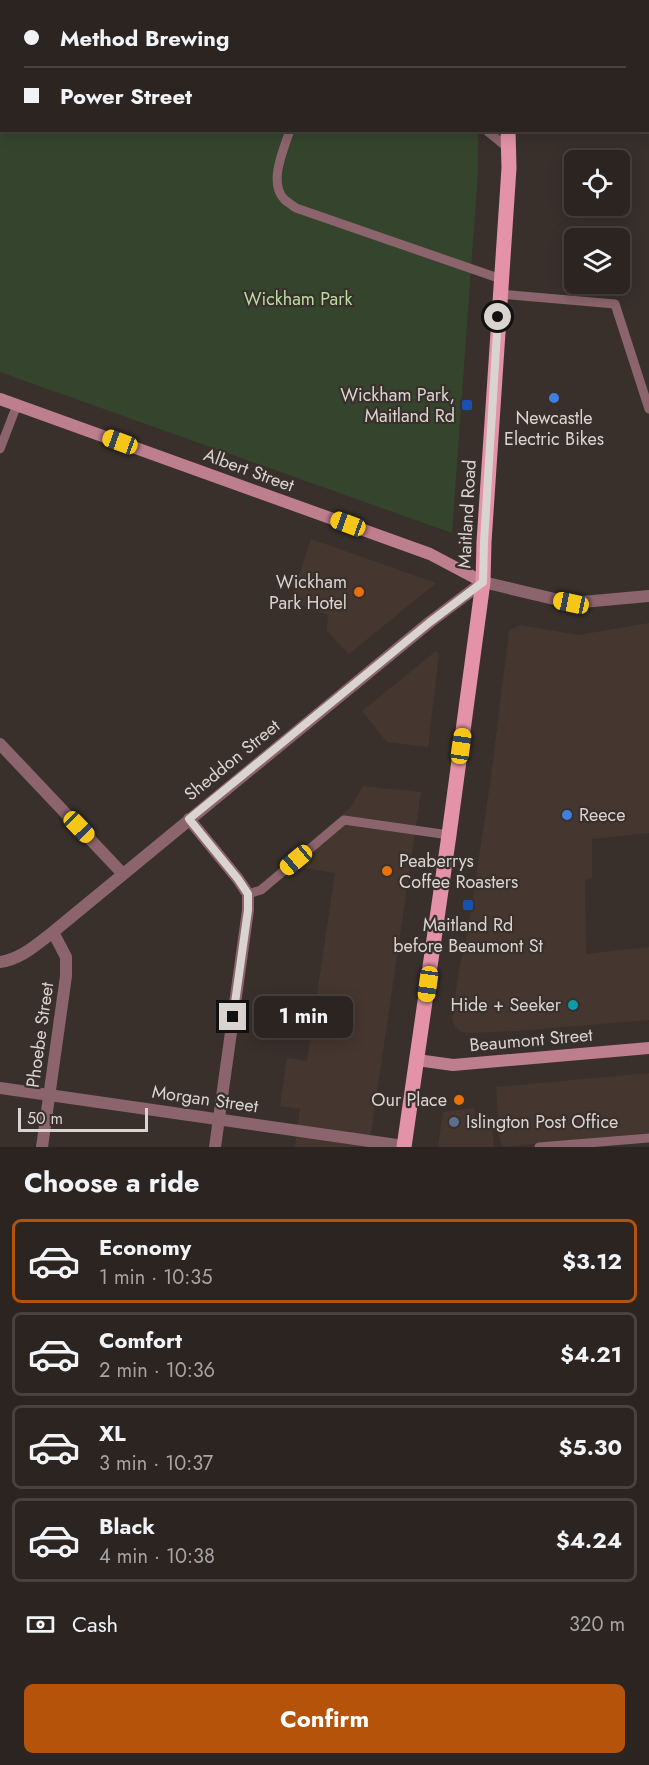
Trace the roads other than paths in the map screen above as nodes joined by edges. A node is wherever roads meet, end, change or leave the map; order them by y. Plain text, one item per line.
1 (289, 132) edge
2 (488, 132) edge
3 (508, 132) edge
4 (509, 149) junction
5 (500, 286) junction
6 (0, 399) edge
7 (17, 405) junction
8 (649, 409) edge
9 (0, 449) edge
10 (483, 582) junction
11 (649, 597) edge
12 (0, 744) edge
13 (189, 819) junction
14 (449, 835) junction
15 (123, 874) junction
16 (248, 894) junction
17 (53, 932) junction
18 (1, 962) edge
19 (649, 1048) edge
20 (417, 1060) junction
21 (0, 1088) edge
22 (49, 1095) junction
23 (220, 1119) junction
24 (649, 1138) edge
25 (42, 1147) edge
26 (215, 1147) edge
27 (404, 1147) edge
28 (539, 1147) edge

1 - 5 lane
2 - 4 lane
3 - 4 main road, Maitland Road
4 - 5 main road, Maitland Road
5 - 8 lane
5 - 10 main road, Maitland Road
6 - 7 main road, Albert Street
7 - 9 lane
7 - 10 main road, Albert Street
10 - 11 street
10 - 13 street, Sheddon Street
10 - 14 main road, Maitland Road
12 - 15 street
13 - 15 street, Sheddon Street
13 - 16 street
14 - 16 lane
14 - 20 main road, Maitland Road
15 - 17 street, Sheddon Street
16 - 23 street
17 - 18 street, Sheddon Street
17 - 22 street, Phoebe Street
19 - 20 main road, Beaumont Street
20 - 27 main road, Maitland Road
21 - 22 street, Morgan Street
22 - 23 street, Morgan Street
22 - 25 street, Phoebe Street
23 - 26 street
23 - 27 street, Morgan Street
24 - 28 lane

